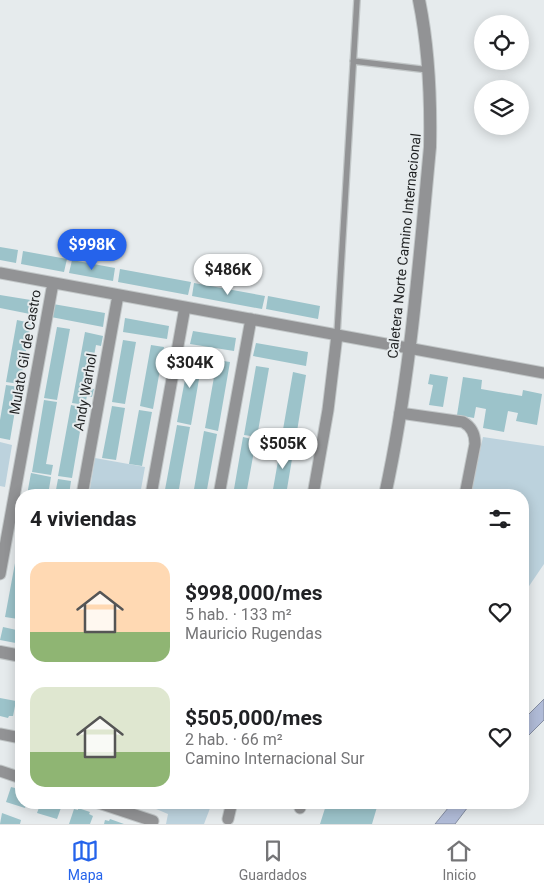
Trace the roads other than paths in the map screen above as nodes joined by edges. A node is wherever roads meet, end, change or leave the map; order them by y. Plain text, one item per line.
1 (358, 0) edge
2 (419, 0) edge
3 (353, 61) junction
4 (429, 70) junction
5 (0, 273) edge
6 (53, 283) junction
7 (118, 295) junction
8 (185, 307) junction
9 (251, 319) junction
10 (338, 335) junction
11 (409, 348) junction
12 (544, 373) edge
13 (400, 413) junction
14 (15, 489) edge
15 (83, 489) edge
16 (152, 489) edge
17 (221, 489) edge
18 (314, 489) edge
19 (386, 489) edge
20 (466, 489) edge
21 (15, 492) edge
22 (0, 574) edge
23 (0, 652) edge
24 (15, 655) edge
25 (0, 734) edge
26 (15, 737) edge
27 (0, 771) edge
28 (15, 776) edge
29 (117, 809) edge
30 (230, 809) edge
31 (228, 819) dead end
32 (153, 821) dead end

1 - 3 lane
2 - 4 street, Caletera Norte Camino Internacional
3 - 4 lane
3 - 10 lane
4 - 11 street, Caletera Norte Camino Internacional
5 - 6 street
6 - 7 street
6 - 14 street, Mulato Gil de Castro
7 - 8 street
7 - 15 street, Andy Warhol
8 - 9 street
8 - 16 street
9 - 10 street
9 - 17 street
10 - 11 street
10 - 18 street
11 - 12 street
11 - 13 street, Caletera Norte Camino Internacional
13 - 19 street, Caletera Norte Camino Internacional
13 - 20 street
21 - 22 street, Mulato Gil de Castro
23 - 24 street
25 - 26 street
27 - 28 street
29 - 32 street
30 - 31 street

